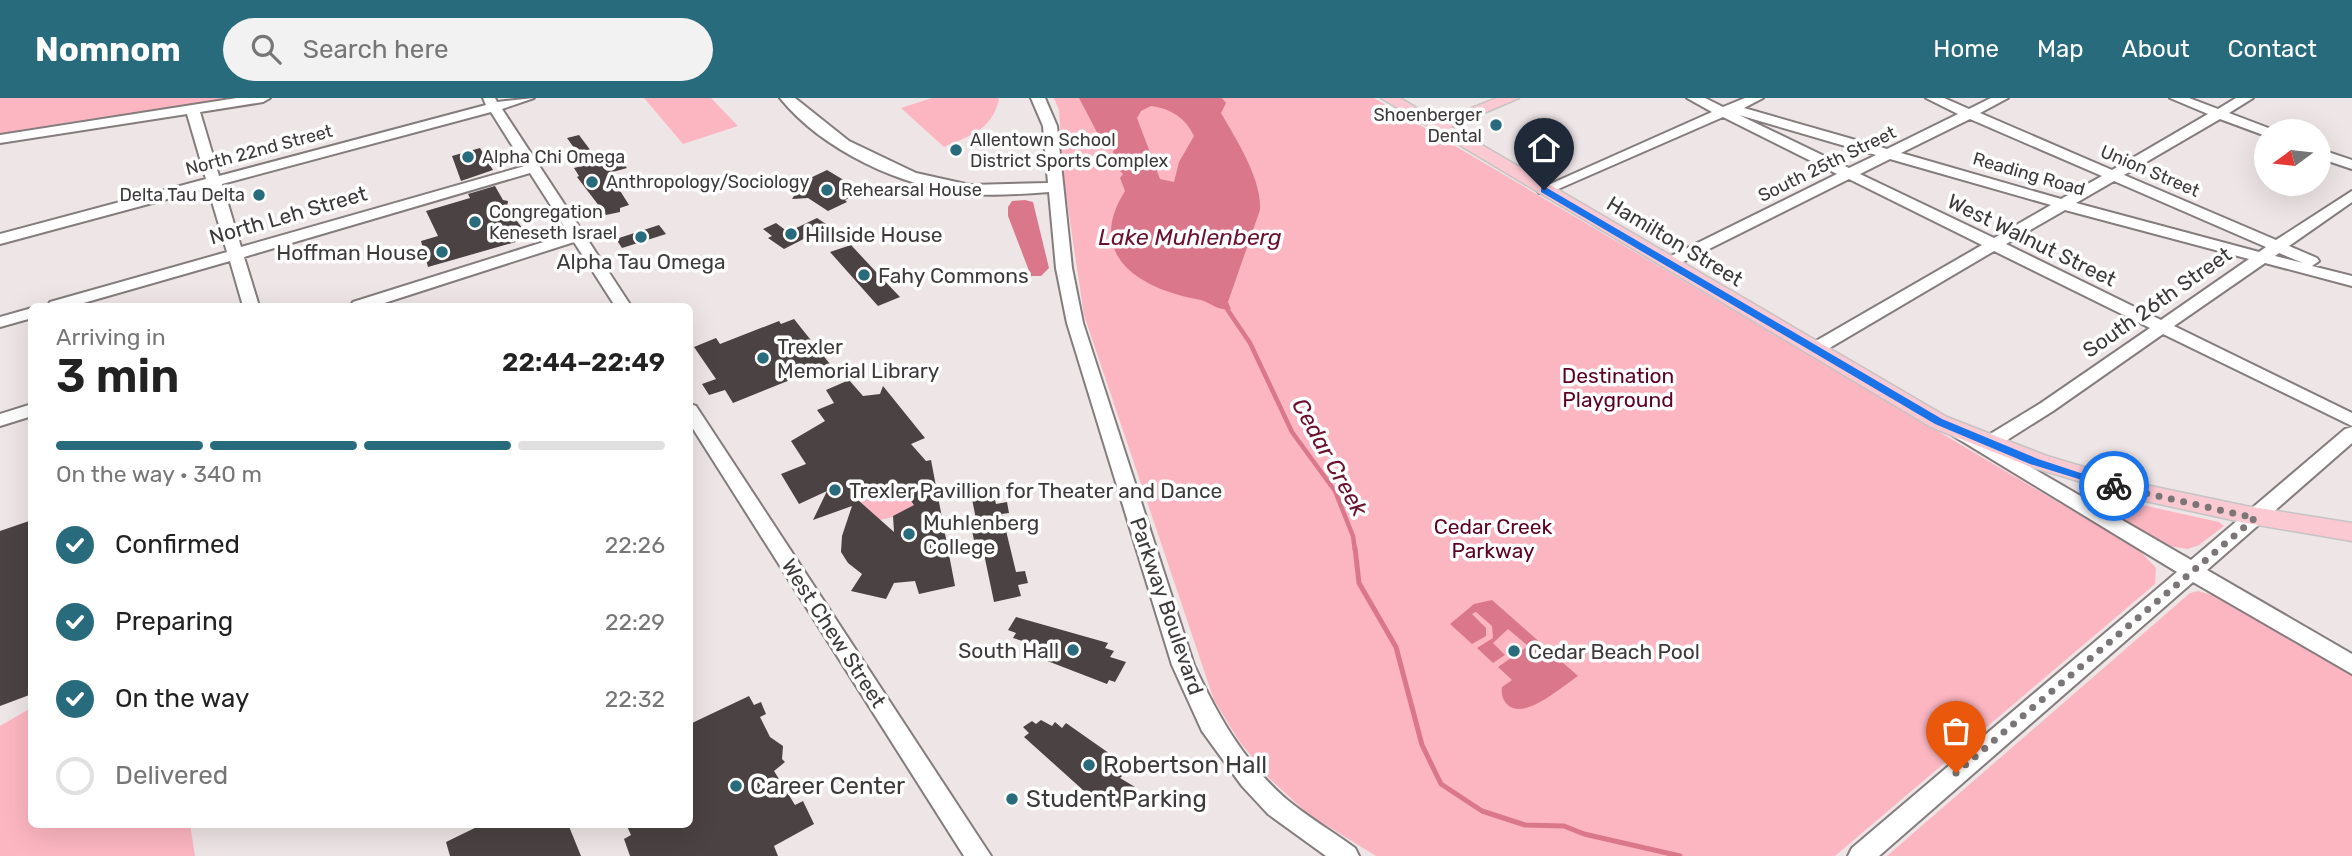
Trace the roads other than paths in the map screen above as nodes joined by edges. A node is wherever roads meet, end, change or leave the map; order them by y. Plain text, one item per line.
1 (263, 98) edge
2 (527, 98) edge
3 (787, 98) edge
4 (1038, 98) edge
5 (1389, 98) edge
6 (1511, 98) edge
7 (1695, 98) edge
8 (1756, 98) edge
9 (1933, 98) edge
10 (2001, 98) edge
11 (2177, 98) edge
12 (2246, 98) edge
13 (492, 102) edge
14 (192, 109) junction
15 (1727, 110) junction
16 (1970, 114) junction
17 (2218, 114) junction
18 (1437, 127) junction
19 (2254, 128) edge
20 (0, 139) edge
21 (1888, 155) junction
22 (2331, 157) edge
23 (2352, 165) edge
24 (533, 168) junction
25 (1849, 174) junction
26 (2113, 176) junction
27 (214, 182) junction
28 (1056, 187) junction
29 (1544, 190) junction
30 (2352, 195) edge
31 (2064, 204) junction
32 (578, 236) junction
33 (0, 239) edge
34 (1993, 245) junction
35 (2277, 246) junction
36 (235, 255) junction
37 (2261, 258) junction
38 (1669, 263) junction
39 (2352, 280) edge
40 (67, 303) edge
41 (250, 303) edge
42 (368, 303) edge
43 (621, 303) edge
44 (28, 314) edge
45 (0, 323) edge
46 (2161, 327) junction
47 (1815, 349) junction
48 (28, 411) edge
49 (693, 415) edge
50 (0, 420) edge
51 (2352, 420) edge
52 (1939, 422) junction
53 (2352, 433) edge
54 (1987, 444) junction
55 (2255, 518) junction
56 (2352, 532) edge
57 (2191, 571) junction
58 (2352, 665) edge
59 (978, 856) edge
60 (1346, 856) edge
61 (1861, 856) edge

1 - 14 street
2 - 13 street, North 22nd Street
3 - 28 street
4 - 28 street, Parkway Boulevard
5 - 18 main road, Hamilton Street
6 - 18 main road
7 - 15 street, West Walnut Street
8 - 15 street
9 - 16 street, Union Street
10 - 16 street, South 25th Street
11 - 17 street
12 - 17 street
13 - 24 street
13 - 27 street, North 22nd Street
14 - 20 street
14 - 27 street
15 - 21 street, Reading Road
15 - 25 street, West Walnut Street
15 - 29 street
16 - 21 street, South 25th Street
16 - 26 street, Union Street
17 - 19 street
17 - 26 street
18 - 29 main road, Hamilton Street
21 - 25 street, South 25th Street
21 - 31 street, Reading Road
22 - 23 street
24 - 32 street
24 - 36 street, North Leh Street
25 - 34 street, West Walnut Street
25 - 38 street, South 25th Street
26 - 31 street
26 - 35 street, Union Street
27 - 33 street, North 22nd Street
27 - 36 street
28 - 60 street, Parkway Boulevard
29 - 38 main road, Hamilton Street
30 - 35 street, South 26th Street
31 - 34 street
31 - 37 street, Reading Road
32 - 42 street
32 - 43 street
34 - 46 street, West Walnut Street
34 - 47 street
35 - 37 street, South 26th Street
35 - 39 street, Union Street
36 - 40 street, North Leh Street
36 - 41 street
37 - 39 street, Reading Road
37 - 46 street, South 26th Street
38 - 47 main road, Hamilton Street
44 - 45 street
46 - 51 street, West Walnut Street
46 - 54 street, South 26th Street
47 - 52 main road, Hamilton Street
48 - 50 street
49 - 59 street, West Chew Street
52 - 54 main road, Hamilton Street
52 - 57 street, Hamilton Street
53 - 55 street
54 - 55 main road, Hamilton Street
55 - 56 main road, Hamilton Street
55 - 57 street
57 - 58 street, Hamilton Street
57 - 61 street

